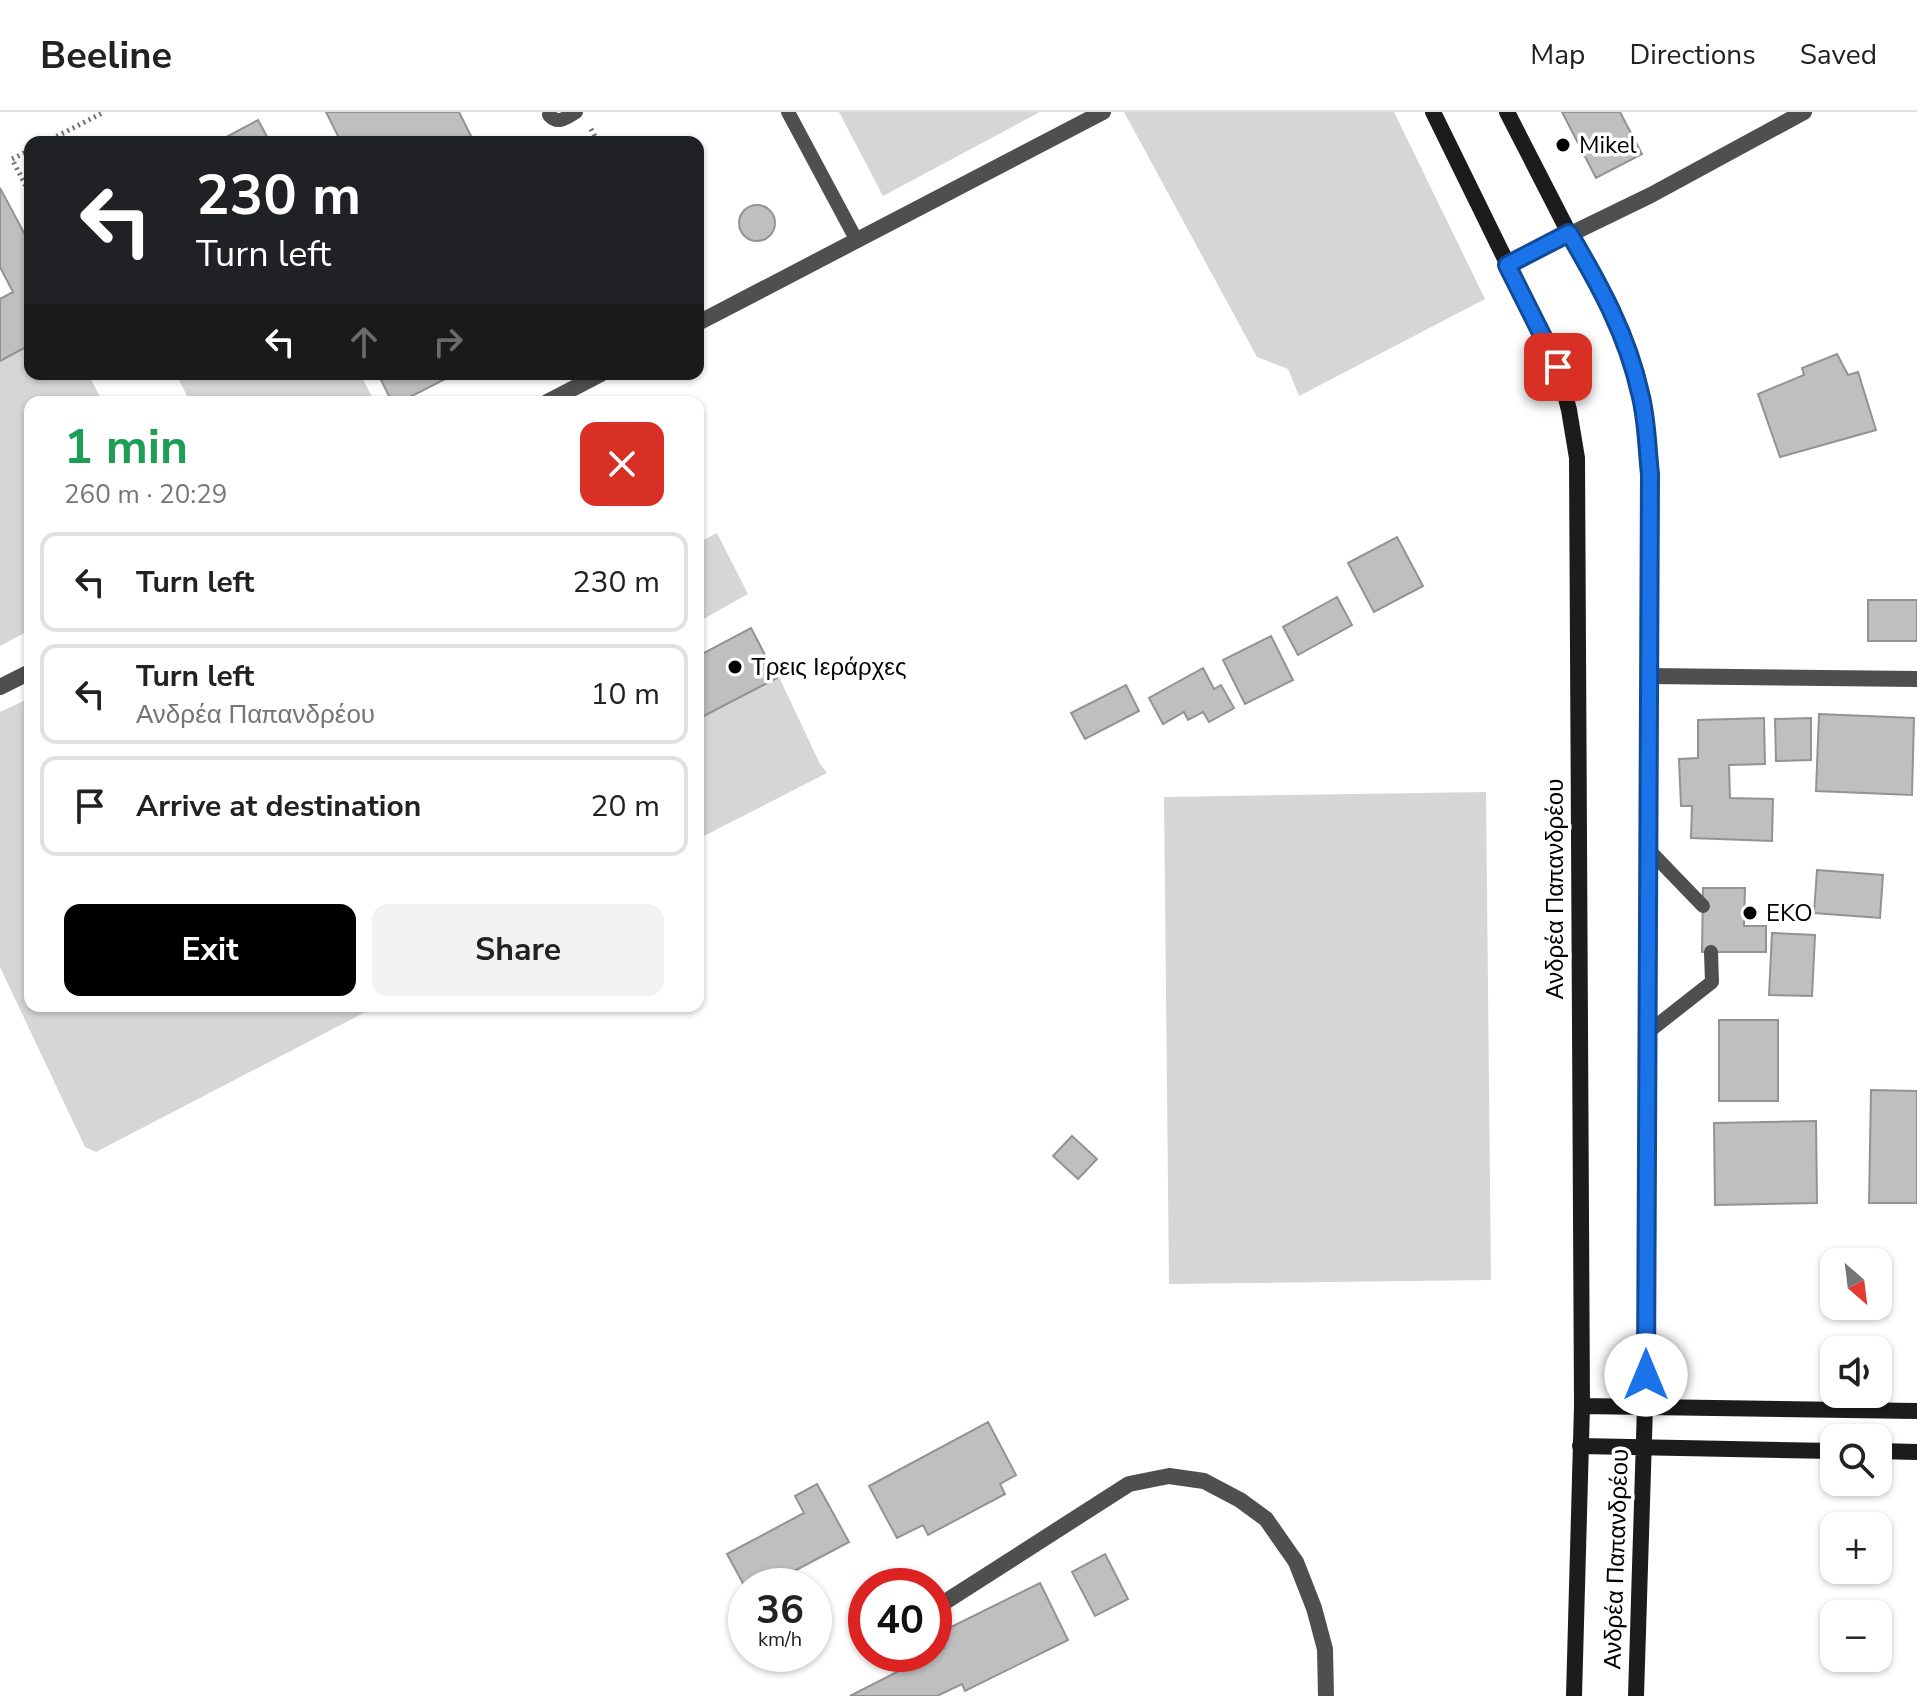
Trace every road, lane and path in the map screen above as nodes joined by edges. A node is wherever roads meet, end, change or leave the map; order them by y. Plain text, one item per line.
1 (104, 112) edge
2 (576, 112) edge
3 (788, 112) edge
4 (1433, 112) edge
5 (1507, 112) edge
6 (1804, 112) edge
7 (1098, 113) edge
8 (549, 115) dead end
9 (58, 136) edge
10 (24, 153) edge
11 (24, 182) edge
12 (1569, 233) junction
13 (857, 241) junction
14 (1507, 265) junction
15 (704, 320) edge
16 (589, 380) edge
17 (559, 396) edge
18 (24, 675) edge
19 (1649, 676) junction
20 (1917, 679) edge
21 (0, 687) edge
22 (1648, 849) junction
23 (1703, 906) dead end
24 (1711, 952) dead end
25 (1647, 1033) junction
26 (1582, 1406) junction
27 (1645, 1406) junction
28 (1917, 1411) edge
29 (1580, 1446) junction
30 (1644, 1448) junction
31 (1820, 1451) edge
32 (1892, 1451) edge
33 (1917, 1452) edge
34 (952, 1597) edge
35 (1326, 1696) edge
36 (1574, 1696) edge
37 (1636, 1696) edge

1 - 9 path
2 - 8 lane
3 - 13 lane
4 - 14 street, Ανδρέα Παπανδρέου
5 - 12 street, Ανδρέα Παπανδρέου
6 - 12 street
7 - 13 street
10 - 11 path
12 - 14 street
12 - 19 street, Ανδρέα Παπανδρέου
13 - 15 street
14 - 26 street, Ανδρέα Παπανδρέου
16 - 17 street
18 - 21 street
19 - 20 street
19 - 22 street, Ανδρέα Παπανδρέου
22 - 23 lane
22 - 25 street, Ανδρέα Παπανδρέου
24 - 25 lane
25 - 27 street, Ανδρέα Παπανδρέου
26 - 27 street
26 - 29 street, Ανδρέα Παπανδρέου
27 - 28 street
27 - 30 street, Ανδρέα Παπανδρέου
29 - 30 street
29 - 36 street, Ανδρέα Παπανδρέου
30 - 31 street
30 - 37 street, Ανδρέα Παπανδρέου
32 - 33 street
34 - 35 street

